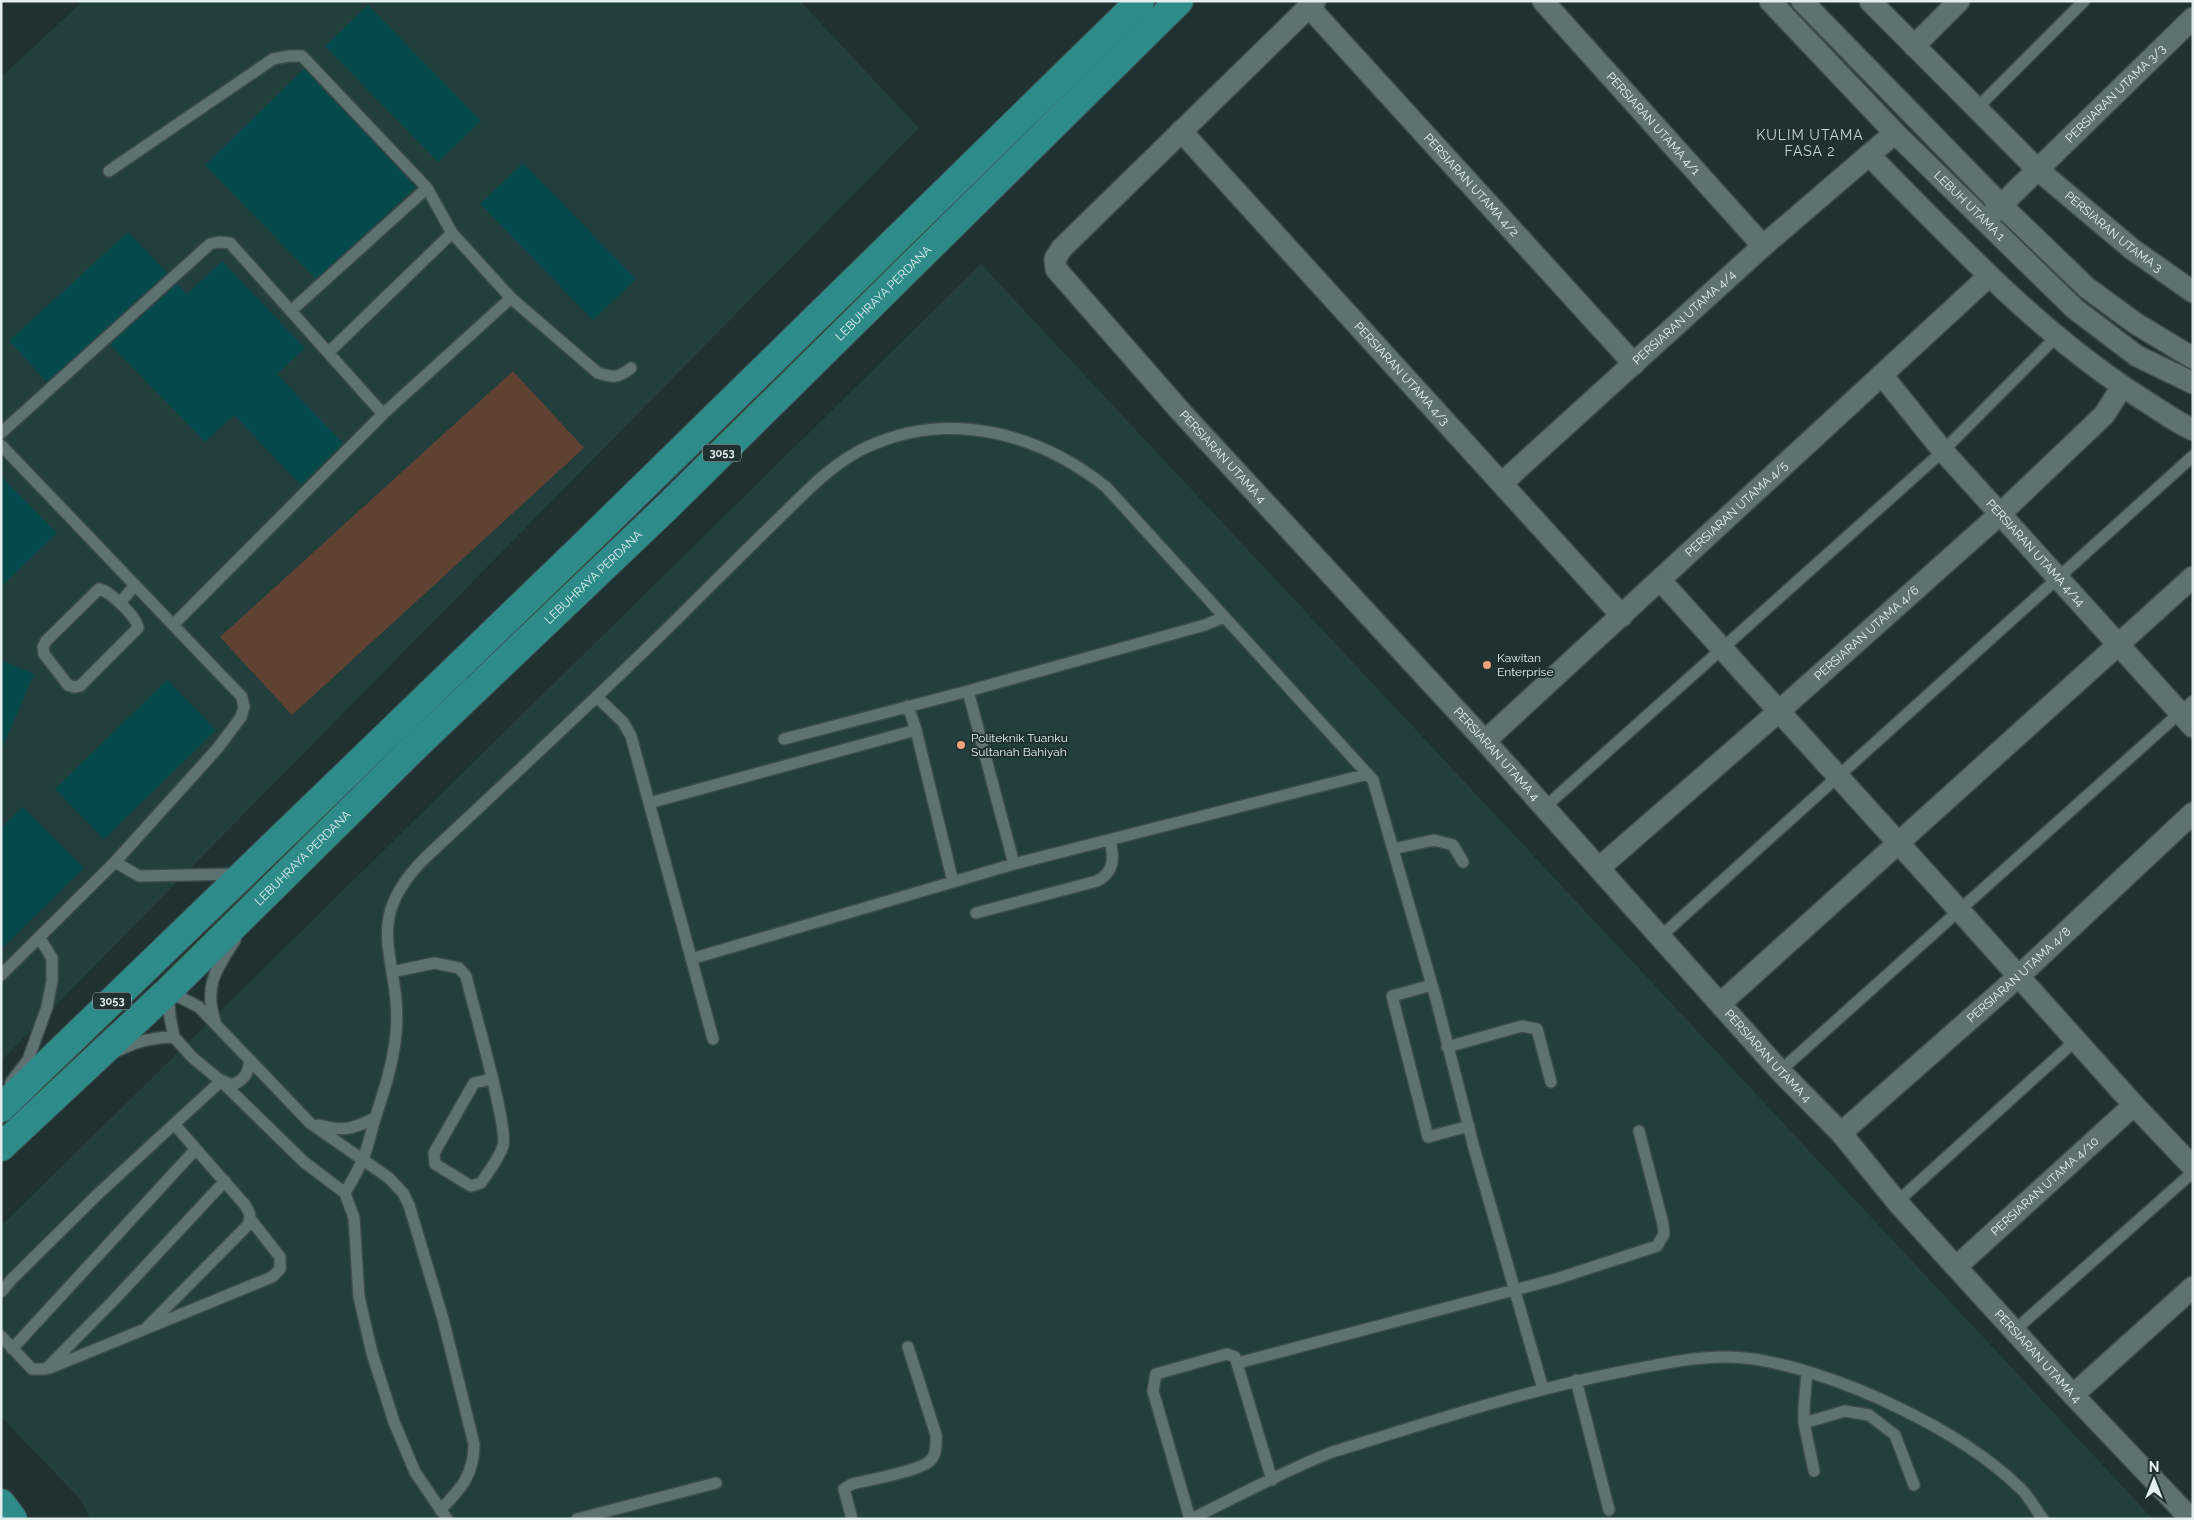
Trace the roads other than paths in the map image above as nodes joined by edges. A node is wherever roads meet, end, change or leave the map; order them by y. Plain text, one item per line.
1 (1140, 1) edge
2 (1179, 1) edge
3 (1542, 1) edge
4 (1770, 1) edge
5 (1802, 1) edge
6 (1870, 1) edge
7 (1959, 1) edge
8 (2084, 1) edge
9 (1312, 4) edge
10 (2193, 18) edge
11 (1914, 46) junction
12 (1977, 108) junction
13 (1181, 131) junction
14 (1895, 133) junction
15 (1869, 155) junction
16 (2037, 169) junction
17 (109, 171) dead end
18 (427, 188) junction
19 (2001, 205) junction
20 (1985, 221) junction
21 (452, 233) junction
22 (1763, 246) junction
23 (1989, 276) junction
24 (2193, 292) edge
25 (512, 298) junction
26 (292, 310) junction
27 (2057, 336) junction
28 (329, 352) junction
29 (2193, 358) edge
30 (1634, 364) junction
31 (632, 368) dead end
32 (1882, 375) junction
33 (2193, 383) edge
34 (2122, 387) junction
35 (383, 414) junction
36 (2193, 430) edge
37 (1, 434) edge
38 (1, 445) edge
39 (1943, 451) junction
40 (2193, 456) edge
41 (1502, 483) junction
42 (2000, 514) junction
43 (2057, 577) junction
44 (2193, 577) edge
45 (1660, 580) junction
46 (135, 585) junction
47 (120, 603) junction
48 (1622, 616) junction
49 (1224, 617) junction
50 (174, 625) junction
51 (2118, 644) junction
52 (1720, 648) junction
53 (968, 691) junction
54 (598, 698) junction
55 (908, 706) junction
56 (1778, 712) junction
57 (2188, 714) edge
58 (916, 730) junction
59 (784, 738) dead end
60 (1485, 741) junction
61 (1368, 774) junction
62 (1837, 776) junction
63 (650, 803) junction
64 (1545, 807) junction
65 (2193, 813) edge
66 (1110, 840) junction
67 (1898, 842) junction
68 (1393, 849) junction
69 (115, 862) junction
70 (1463, 862) dead end
71 (1014, 864) junction
72 (1600, 868) junction
73 (244, 874) junction
74 (953, 882) junction
75 (224, 894) junction
76 (260, 900) junction
77 (1960, 910) junction
78 (976, 913) dead end
79 (39, 937) junction
80 (1660, 937) junction
81 (691, 958) junction
82 (392, 972) junction
83 (1, 976) edge
84 (2019, 976) junction
85 (1432, 986) junction
86 (168, 991) junction
87 (1721, 1003) junction
88 (216, 1024) junction
89 (174, 1037) junction
90 (713, 1039) dead end
91 (2076, 1040) junction
92 (1447, 1047) junction
93 (250, 1060) junction
94 (85, 1067) junction
95 (1780, 1071) junction
96 (491, 1079) junction
97 (221, 1081) junction
98 (1551, 1082) dead end
99 (1, 1096) edge
100 (2134, 1105) junction
101 (1, 1108) edge
102 (375, 1118) junction
103 (1, 1120) edge
104 (310, 1123) junction
105 (174, 1124) junction
106 (1469, 1126) junction
107 (1639, 1132) dead end
108 (1840, 1133) junction
109 (1, 1147) edge
110 (195, 1150) junction
111 (363, 1160) junction
112 (2193, 1167) edge
113 (2193, 1172) edge
114 (224, 1181) junction
115 (345, 1193) junction
116 (1897, 1202) junction
117 (250, 1220) junction
118 (1956, 1267) junction
119 (2193, 1287) edge
120 (1515, 1289) junction
121 (1, 1292) edge
122 (2015, 1330) junction
123 (142, 1331) junction
124 (1, 1336) edge
125 (908, 1347) dead end
126 (12, 1349) junction
127 (1238, 1363) junction
128 (46, 1369) junction
129 (1808, 1373) junction
130 (1576, 1380) junction
131 (1543, 1389) junction
132 (2073, 1395) junction
133 (1804, 1423) junction
134 (1814, 1471) dead end
135 (1272, 1480) junction
136 (716, 1483) dead end
137 (1914, 1485) dead end
138 (1, 1503) edge
139 (1609, 1510) dead end
140 (444, 1514) edge
141 (608, 1515) edge
142 (13, 1519) edge
143 (576, 1519) edge
144 (852, 1519) edge
145 (1191, 1519) edge
146 (2043, 1519) edge
147 (2191, 1519) edge

1 - 73 main road, 3053
2 - 76 main road, LEBUHRAYA PERDANA / 3053
3 - 22 street, PERSIARAN UTAMA 4/1
4 - 14 street, LEBUH UTAMA 1
5 - 19 street, LEBUH UTAMA 1
6 - 11 street, PERSIARAN UTAMA 3
7 - 11 street
8 - 12 lane
9 - 13 street, PERSIARAN UTAMA 4
9 - 30 street, PERSIARAN UTAMA 4/2
10 - 16 street, PERSIARAN UTAMA 3/3
11 - 12 street, PERSIARAN UTAMA 3
12 - 16 street, PERSIARAN UTAMA 3
13 - 41 street, PERSIARAN UTAMA 4/3
13 - 60 street, PERSIARAN UTAMA 4
14 - 15 street, PERSIARAN UTAMA 4/4
14 - 20 street, LEBUH UTAMA 1
15 - 22 street, PERSIARAN UTAMA 4/4
15 - 23 street
16 - 19 street, PERSIARAN UTAMA 3/3
16 - 24 street, PERSIARAN UTAMA 3
17 - 18 lane
18 - 21 lane
18 - 26 lane
19 - 20 street, PERSIARAN UTAMA 3/3
19 - 29 street, LEBUH UTAMA 1
20 - 33 street, LEBUH UTAMA 1
21 - 25 lane
21 - 28 lane
22 - 30 street, PERSIARAN UTAMA 4/4
23 - 27 street
23 - 32 street, PERSIARAN UTAMA 4/5
25 - 31 lane
25 - 35 lane
26 - 28 lane
26 - 37 lane
27 - 34 street
27 - 39 lane
28 - 35 lane
30 - 41 street, PERSIARAN UTAMA 4/4
32 - 39 street, PERSIARAN UTAMA 4/14
32 - 45 street, PERSIARAN UTAMA 4/5
34 - 36 street
34 - 42 street, PERSIARAN UTAMA 4/6
35 - 50 lane
38 - 46 lane
39 - 42 street, PERSIARAN UTAMA 4/14
39 - 52 lane
40 - 43 lane
41 - 48 street, PERSIARAN UTAMA 4/3
42 - 43 street, PERSIARAN UTAMA 4/14
42 - 56 street, PERSIARAN UTAMA 4/6
43 - 51 street, PERSIARAN UTAMA 4/14
43 - 62 lane
44 - 51 street
45 - 48 street, PERSIARAN UTAMA 4/5
45 - 52 street
46 - 47 lane
46 - 50 lane
47 - 47 lane
48 - 60 street, PERSIARAN UTAMA 4/5
49 - 53 lane
49 - 54 lane
49 - 61 lane
50 - 69 lane
51 - 57 street, PERSIARAN UTAMA 4/14
51 - 67 street
52 - 56 street
52 - 64 lane
53 - 55 lane
53 - 71 lane
54 - 63 lane
54 - 82 lane
55 - 58 lane
55 - 59 lane
56 - 62 street
56 - 72 street, PERSIARAN UTAMA 4/6
57 - 77 lane
58 - 63 lane
58 - 74 lane
60 - 64 street, PERSIARAN UTAMA 4
61 - 66 lane
61 - 68 lane
62 - 67 street
62 - 80 lane
63 - 81 lane
64 - 72 street, PERSIARAN UTAMA 4
65 - 84 street, PERSIARAN UTAMA 4/8
66 - 71 lane
66 - 78 lane
67 - 77 street
67 - 87 street
68 - 70 lane
68 - 85 lane
69 - 73 lane
69 - 79 lane
71 - 74 lane
72 - 80 street, PERSIARAN UTAMA 4
73 - 75 main road, 3053
74 - 81 lane
75 - 86 main road
75 - 101 main road, 3053
76 - 86 main road, LEBUHRAYA PERDANA / 3053
76 - 88 lane
77 - 84 street
77 - 95 lane
79 - 83 lane
79 - 99 lane
80 - 87 street, PERSIARAN UTAMA 4
81 - 90 lane
82 - 96 lane
82 - 102 lane
84 - 91 street
84 - 108 street, PERSIARAN UTAMA 4/8
85 - 92 lane
85 - 106 lane
86 - 88 lane
86 - 89 lane
86 - 94 main road, LEBUHRAYA PERDANA / 3053
86 - 103 main road
87 - 95 street, PERSIARAN UTAMA 4
88 - 93 lane
89 - 94 lane
89 - 97 lane
91 - 100 street
91 - 116 lane
92 - 98 lane
92 - 106 lane
93 - 97 lane
93 - 104 lane
94 - 109 main road, LEBUHRAYA PERDANA / 3053
95 - 108 street, PERSIARAN UTAMA 4
96 - 96 lane
97 - 105 lane
97 - 115 lane
100 - 112 street
100 - 118 street, PERSIARAN UTAMA 4/10
102 - 104 lane
102 - 111 lane
104 - 111 lane
105 - 110 lane
105 - 121 lane
106 - 120 lane
107 - 120 lane
108 - 116 street, PERSIARAN UTAMA 4
110 - 114 lane
110 - 126 lane
111 - 115 lane
111 - 140 lane
113 - 122 lane
114 - 117 lane
114 - 128 lane
115 - 140 lane
116 - 118 street, PERSIARAN UTAMA 4
117 - 123 lane
117 - 123 lane
118 - 122 street, PERSIARAN UTAMA 4
119 - 132 street
120 - 127 lane
120 - 131 lane
122 - 132 street, PERSIARAN UTAMA 4
123 - 128 lane
124 - 126 lane
125 - 144 lane
126 - 128 lane
127 - 135 lane
127 - 145 lane
129 - 130 lane
129 - 133 lane
129 - 146 lane
130 - 131 lane
130 - 139 lane
131 - 135 lane
132 - 147 street, PERSIARAN UTAMA 4
133 - 134 lane
133 - 137 lane
135 - 145 lane
136 - 141 lane
138 - 142 main road
141 - 143 lane

